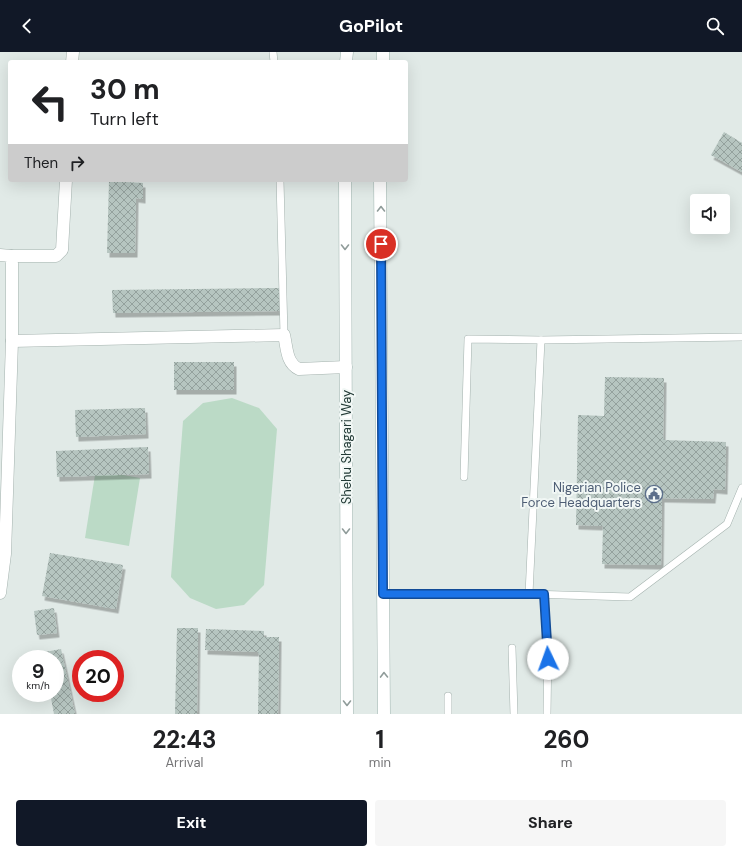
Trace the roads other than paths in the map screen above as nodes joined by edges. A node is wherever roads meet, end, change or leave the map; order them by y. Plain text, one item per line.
1 (66, 182) edge
2 (280, 182) edge
3 (345, 182) edge
4 (380, 182) edge
5 (6, 256) edge
6 (284, 335) junction
7 (742, 337) edge
8 (541, 340) junction
9 (12, 341) junction
10 (346, 367) junction
11 (464, 477) dead end
12 (742, 488) edge
13 (0, 593) edge
14 (383, 594) junction
15 (529, 594) junction
16 (544, 594) junction
17 (512, 648) dead end
18 (448, 696) dead end
19 (347, 714) edge
20 (384, 714) edge
21 (448, 714) edge
22 (514, 714) edge
23 (547, 714) edge

1 - 5 main road
2 - 6 lane
3 -> 10 main road, Shehu Shagari Way
14 -> 4 main road
5 - 9 main road
6 - 9 main road
6 - 10 main road
7 - 8 lane
8 - 11 lane
8 - 15 lane
9 - 13 main road
10 -> 19 main road, Shehu Shagari Way
12 - 16 lane
14 - 15 lane
20 -> 14 main road
15 - 16 lane
16 - 23 lane
17 - 22 lane
18 - 21 lane

